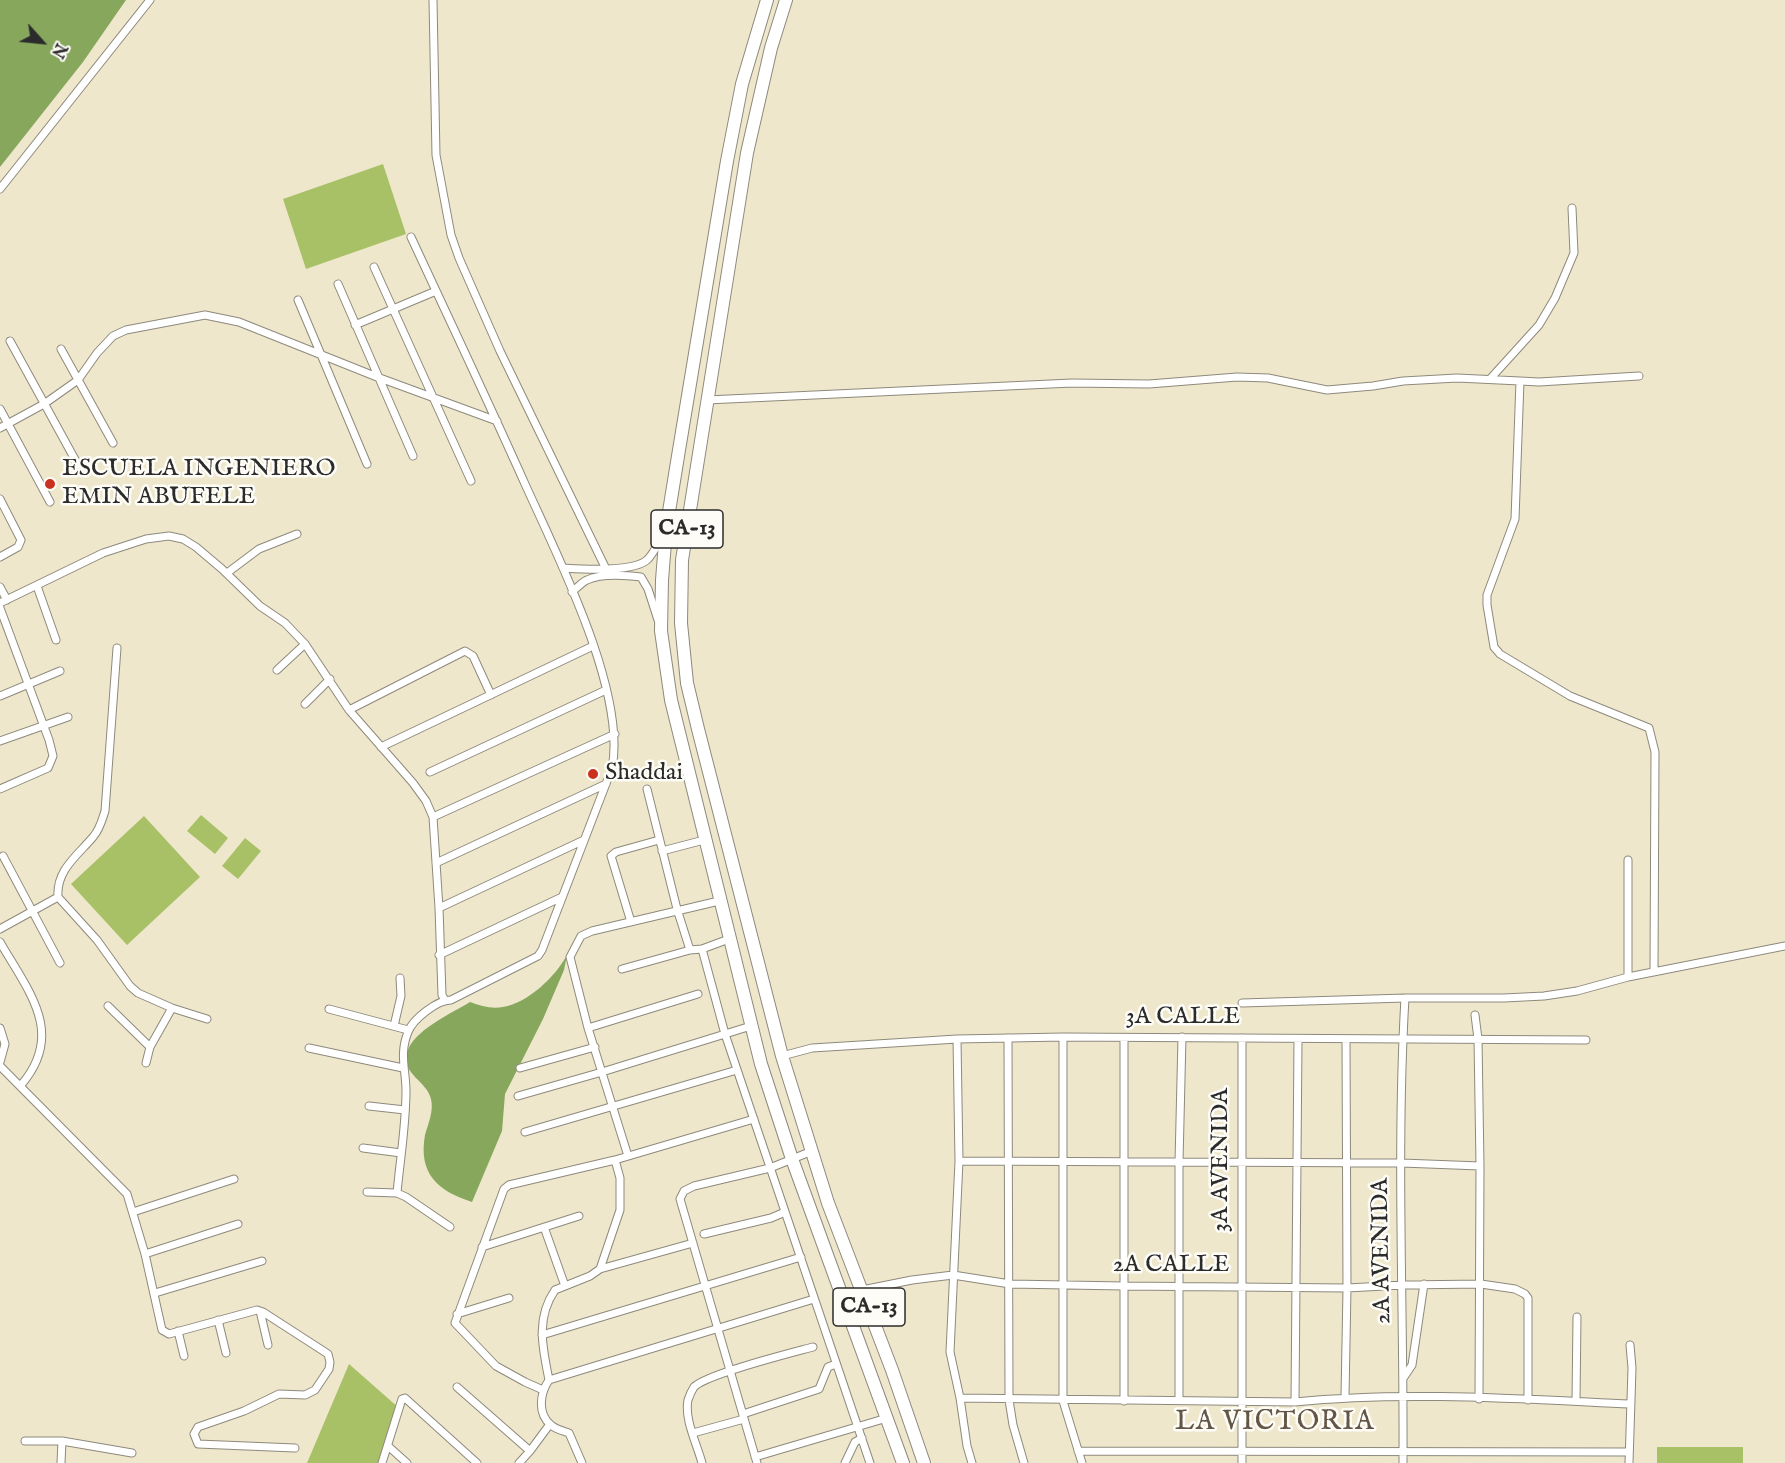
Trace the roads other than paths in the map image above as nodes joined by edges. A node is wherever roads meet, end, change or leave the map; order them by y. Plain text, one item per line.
1 (150, 0) edge
2 (433, 0) edge
3 (767, 0) edge
4 (786, 0) edge
5 (0, 189) edge
6 (1572, 208) dead end
7 (411, 237) dead end
8 (374, 267) dead end
9 (708, 280) junction
10 (338, 284) dead end
11 (436, 291) junction
12 (298, 300) dead end
13 (393, 308) junction
14 (720, 321) junction
15 (355, 325) junction
16 (10, 341) dead end
17 (697, 348) junction
18 (61, 349) dead end
19 (321, 354) junction
20 (1639, 376) dead end
21 (377, 377) junction
22 (1490, 379) junction
23 (78, 380) junction
24 (1520, 381) junction
25 (435, 399) junction
26 (707, 400) junction
27 (44, 404) junction
28 (0, 409) edge
29 (497, 421) junction
30 (8, 424) junction
31 (0, 428) edge
32 (113, 443) dead end
33 (413, 456) dead end
34 (367, 464) dead end
35 (78, 465) dead end
36 (471, 481) dead end
37 (0, 499) edge
38 (50, 502) dead end
39 (666, 530) junction
40 (297, 534) dead end
41 (0, 557) edge
42 (563, 568) junction
43 (606, 569) junction
44 (226, 573) junction
45 (37, 586) junction
46 (0, 587) edge
47 (572, 592) junction
48 (3, 601) edge
49 (0, 608) edge
50 (661, 632) junction
51 (56, 640) dead end
52 (305, 644) junction
53 (593, 646) junction
54 (117, 648) dead end
55 (277, 670) dead end
56 (60, 671) dead end
57 (330, 679) junction
58 (30, 684) junction
59 (606, 690) junction
60 (491, 695) junction
61 (0, 696) edge
62 (305, 704) dead end
63 (350, 710) junction
64 (68, 717) dead end
65 (44, 726) junction
66 (615, 734) junction
67 (0, 741) edge
68 (381, 747) junction
69 (430, 772) dead end
70 (606, 784) junction
71 (0, 789) edge
72 (646, 789) dead end
73 (433, 817) junction
74 (584, 840) junction
75 (659, 840) junction
76 (704, 840) junction
77 (662, 851) junction
78 (3, 856) dead end
79 (1628, 860) dead end
80 (436, 863) junction
81 (58, 897) junction
82 (562, 897) junction
83 (719, 901) junction
84 (439, 908) junction
85 (677, 909) junction
86 (33, 912) junction
87 (631, 922) junction
88 (0, 929) edge
89 (729, 939) junction
90 (0, 942) edge
91 (1785, 946) edge
92 (702, 949) junction
93 (690, 950) junction
94 (439, 955) junction
95 (60, 963) dead end
96 (622, 969) dead end
97 (1654, 972) junction
98 (1628, 977) junction
99 (400, 978) dead end
100 (698, 994) dead end
101 (1405, 998) junction
102 (445, 1000) junction
103 (1242, 1003) dead end
104 (108, 1006) dead end
105 (172, 1008) junction
106 (329, 1009) dead end
107 (1475, 1015) dead end
108 (207, 1019) dead end
109 (394, 1026) junction
110 (751, 1026) junction
111 (588, 1028) junction
112 (0, 1029) edge
113 (408, 1030) junction
114 (725, 1034) junction
115 (1063, 1037) junction
116 (1182, 1037) junction
117 (1008, 1038) junction
118 (1124, 1038) junction
119 (1242, 1038) junction
120 (957, 1039) junction
121 (1298, 1039) junction
122 (1346, 1039) junction
123 (1403, 1039) junction
124 (1478, 1039) junction
125 (1586, 1040) dead end
126 (150, 1047) junction
127 (595, 1047) junction
128 (309, 1048) dead end
129 (782, 1056) junction
130 (146, 1063) dead end
131 (0, 1064) edge
132 (403, 1068) junction
133 (520, 1068) dead end
134 (737, 1070) junction
135 (603, 1072) junction
136 (21, 1085) junction
137 (518, 1096) dead end
138 (369, 1106) dead end
139 (613, 1107) junction
140 (405, 1110) junction
141 (754, 1119) junction
142 (525, 1132) dead end
143 (363, 1148) dead end
144 (812, 1152) junction
145 (401, 1153) junction
146 (628, 1156) junction
147 (792, 1159) junction
148 (615, 1160) junction
149 (959, 1161) junction
150 (1007, 1162) junction
151 (1063, 1162) junction
152 (1124, 1162) junction
153 (1179, 1162) junction
154 (1298, 1162) junction
155 (1241, 1163) junction
156 (1346, 1163) junction
157 (1402, 1163) junction
158 (1480, 1166) junction
159 (770, 1168) junction
160 (234, 1179) dead end
161 (367, 1192) dead end
162 (397, 1193) junction
163 (133, 1212) junction
164 (785, 1212) junction
165 (579, 1216) dead end
166 (238, 1224) dead end
167 (450, 1227) dead end
168 (544, 1227) junction
169 (704, 1234) dead end
170 (693, 1243) junction
171 (482, 1247) junction
172 (145, 1254) junction
173 (801, 1257) junction
174 (262, 1261) dead end
175 (600, 1269) junction
176 (953, 1275) junction
177 (1010, 1284) junction
178 (1063, 1284) junction
179 (1424, 1284) junction
180 (1481, 1284) junction
181 (1403, 1285) junction
182 (565, 1286) junction
183 (1124, 1286) junction
184 (1179, 1286) junction
185 (1241, 1286) junction
186 (706, 1287) junction
187 (1297, 1287) junction
188 (1347, 1288) junction
189 (862, 1290) junction
190 (155, 1293) junction
191 (509, 1298) dead end
192 (814, 1299) junction
193 (260, 1311) junction
194 (457, 1314) junction
195 (1577, 1317) dead end
196 (218, 1320) junction
197 (718, 1329) junction
198 (178, 1331) junction
199 (542, 1335) junction
200 (268, 1345) dead end
201 (1630, 1345) dead end
202 (813, 1347) dead end
203 (226, 1353) dead end
204 (184, 1356) dead end
205 (836, 1364) junction
206 (730, 1372) junction
207 (1404, 1377) junction
208 (549, 1380) junction
209 (457, 1387) dead end
210 (543, 1389) junction
211 (1345, 1397) junction
212 (1402, 1397) junction
213 (960, 1398) junction
214 (1479, 1399) junction
215 (1009, 1400) junction
216 (1179, 1400) junction
217 (1528, 1400) junction
218 (1063, 1401) junction
219 (1124, 1401) junction
220 (1242, 1401) junction
221 (1576, 1401) junction
222 (1295, 1402) junction
223 (1630, 1404) junction
224 (743, 1417) junction
225 (887, 1418) junction
226 (550, 1425) junction
227 (858, 1427) junction
228 (693, 1433) junction
229 (862, 1438) junction
230 (25, 1441) dead end
231 (62, 1441) junction
232 (388, 1446) junction
233 (295, 1448) dead end
234 (530, 1451) junction
235 (1078, 1451) junction
236 (1242, 1451) junction
237 (1403, 1451) junction
238 (1629, 1452) junction
239 (132, 1453) dead end
240 (756, 1460) edge
241 (61, 1463) edge
242 (382, 1463) edge
243 (407, 1463) edge
244 (477, 1463) edge
245 (519, 1463) edge
246 (582, 1463) edge
247 (702, 1463) edge
248 (845, 1463) edge
249 (870, 1463) edge
250 (903, 1463) edge
251 (924, 1463) edge
252 (972, 1463) edge
253 (1024, 1463) edge
254 (1082, 1463) edge
255 (1242, 1463) edge
256 (1403, 1463) edge
257 (1629, 1463) edge

1 - 5 street
2 - 43 street
3 - 9 highway, CA-13
4 - 14 highway, CA-13
6 - 22 street
7 - 11 street
8 - 13 street
9 - 14 highway
9 - 17 highway, CA-13
10 - 15 street
11 - 13 street
11 - 29 street
12 - 19 street
13 - 15 street
13 - 25 street
14 - 26 highway, CA-13
15 - 21 street
16 - 27 street
17 - 26 highway
17 - 39 highway, CA-13
18 - 23 street
19 - 21 street
19 - 23 street
19 - 34 street
20 - 24 street
21 - 25 street
21 - 33 street
22 - 24 street
22 - 26 street
23 - 27 street
23 - 32 street
24 - 97 street
25 - 29 street
25 - 36 street
26 - 129 highway, CA-13
27 - 30 street
27 - 35 street
28 - 30 street
29 - 42 street
30 - 31 street
30 - 38 street
37 - 41 street
39 - 43 street
39 - 50 highway, CA-13
40 - 44 street
42 - 43 street
42 - 47 street
44 - 45 street
44 - 52 street
45 - 48 street
45 - 51 street
46 - 48 street
47 - 50 street
47 - 53 street
49 - 58 street
50 - 76 highway, CA-13
52 - 55 street
52 - 57 street
53 - 59 street
53 - 60 street
54 - 81 street
56 - 58 street
57 - 62 street
57 - 63 street
58 - 61 street
58 - 65 street
59 - 66 street
59 - 69 street
60 - 63 street
60 - 68 street
63 - 68 street
64 - 65 street
65 - 67 street
65 - 71 street
66 - 70 street
66 - 73 street
68 - 73 street
70 - 74 street
70 - 80 street
72 - 75 street
73 - 80 street
74 - 82 street
74 - 84 street
75 - 77 street
75 - 87 street
76 - 77 street
76 - 83 highway, CA-13
77 - 85 street
78 - 86 street
79 - 98 street
80 - 84 street
81 - 86 street
81 - 105 street
82 - 94 street
82 - 102 street
83 - 85 street
83 - 89 highway, CA-13
84 - 94 street
85 - 87 street
85 - 93 street
86 - 88 street
86 - 95 street
87 - 111 street
89 - 92 street
89 - 110 highway, CA-13
90 - 136 street
91 - 97 street
92 - 93 street
92 - 114 street
93 - 96 street
94 - 102 street
97 - 98 street
98 - 101 street
99 - 109 street
100 - 111 street
101 - 103 street
101 - 123 street, 2A AVENIDA
102 - 113 street
104 - 126 street
105 - 108 street
105 - 126 street
106 - 109 street
107 - 124 street
109 - 113 street
110 - 114 street
110 - 147 highway, CA-13
111 - 127 street
112 - 131 street
113 - 132 street
114 - 134 street
114 - 135 street
115 - 117 street, 3A CALLE
115 - 118 street, 3A CALLE
115 - 151 street
116 - 118 street, 3A CALLE
116 - 119 street, 3A CALLE
116 - 153 street
117 - 120 street, 3A CALLE
117 - 150 street
118 - 152 street
119 - 121 street, 3A CALLE
119 - 155 street, 3A AVENIDA
120 - 129 street, 3A CALLE
120 - 149 street
121 - 122 street, 3A CALLE
121 - 154 street
122 - 123 street, 3A CALLE
122 - 156 street
123 - 124 street, 3A CALLE
123 - 157 street, 2A AVENIDA
124 - 125 street, 3A CALLE
124 - 158 street
126 - 130 street
127 - 133 street
127 - 135 street
128 - 132 street
129 - 144 highway, CA-13
131 - 136 street
132 - 140 street
134 - 139 street
134 - 141 street
135 - 137 street
135 - 139 street
136 - 163 street
138 - 140 street
139 - 142 street
139 - 146 street
140 - 145 street
141 - 146 street
141 - 159 street
143 - 145 street
144 - 147 street
144 - 189 highway, CA-13
145 - 162 street
146 - 148 street
147 - 159 street
147 - 225 highway, CA-13
148 - 171 street
148 - 175 street
149 - 150 street
149 - 176 street
150 - 151 street
150 - 177 street
151 - 152 street
151 - 178 street
152 - 153 street
152 - 183 street
153 - 155 street
153 - 184 street
154 - 155 street
154 - 156 street
154 - 187 street
155 - 185 street, 3A AVENIDA
156 - 157 street
156 - 188 street
157 - 158 street
157 - 181 street, 2A AVENIDA
158 - 180 street
159 - 164 street
159 - 170 street
160 - 163 street
161 - 162 street
162 - 167 street
163 - 172 street
164 - 169 street
164 - 173 street
165 - 168 street
166 - 172 street
168 - 171 street
168 - 182 street
170 - 175 street
170 - 186 street
171 - 194 street
172 - 190 street
173 - 186 street
173 - 192 street
174 - 190 street
175 - 182 street
176 - 177 street, 2A CALLE
176 - 189 street, 2A CALLE
176 - 213 street
177 - 178 street, 2A CALLE
177 - 215 street
178 - 183 street, 2A CALLE
178 - 218 street
179 - 180 street, 2A CALLE
179 - 181 street, 2A CALLE
179 - 207 street
180 - 214 street
180 - 217 street, 2A CALLE
181 - 188 street, 2A CALLE
181 - 207 street, 2A AVENIDA
182 - 199 street
183 - 184 street, 2A CALLE
183 - 219 street
184 - 185 street, 2A CALLE
184 - 216 street
185 - 187 street, 2A CALLE
185 - 220 street, 3A AVENIDA
186 - 197 street
186 - 199 street
187 - 188 street, 2A CALLE
187 - 222 street
188 - 211 street
189 - 251 highway, CA-13
190 - 198 street
191 - 194 street
192 - 197 street
192 - 205 street
193 - 196 street
193 - 200 street
193 - 233 street
194 - 210 street
195 - 221 street
196 - 198 street
196 - 203 street
197 - 206 street
197 - 208 street
198 - 204 street
199 - 208 street
201 - 223 street
202 - 206 street
205 - 224 street
205 - 227 street
206 - 224 street
206 - 228 street
207 - 212 street, 2A AVENIDA
208 - 210 street
209 - 234 street
210 - 226 street
211 - 212 street
211 - 222 street
212 - 214 street
212 - 237 street, 2A AVENIDA
213 - 215 street
213 - 252 street
214 - 217 street
215 - 218 street
215 - 253 street
216 - 219 street
216 - 220 street
217 - 221 street
218 - 219 street
218 - 235 street
220 - 222 street
220 - 236 street, 3A AVENIDA
221 - 223 street
223 - 238 street
224 - 228 street
224 - 240 street
225 - 227 street
225 - 250 highway, CA-13
226 - 234 street
226 - 246 street
227 - 229 street
227 - 240 street
228 - 247 street
229 - 248 street
229 - 249 street
230 - 231 street
231 - 239 street
231 - 241 street
232 - 242 street
232 - 243 street
232 - 244 street
234 - 245 street
235 - 236 street
235 - 254 street
236 - 237 street
236 - 255 street, 3A AVENIDA
237 - 238 street
237 - 256 street, 2A AVENIDA
238 - 257 street

